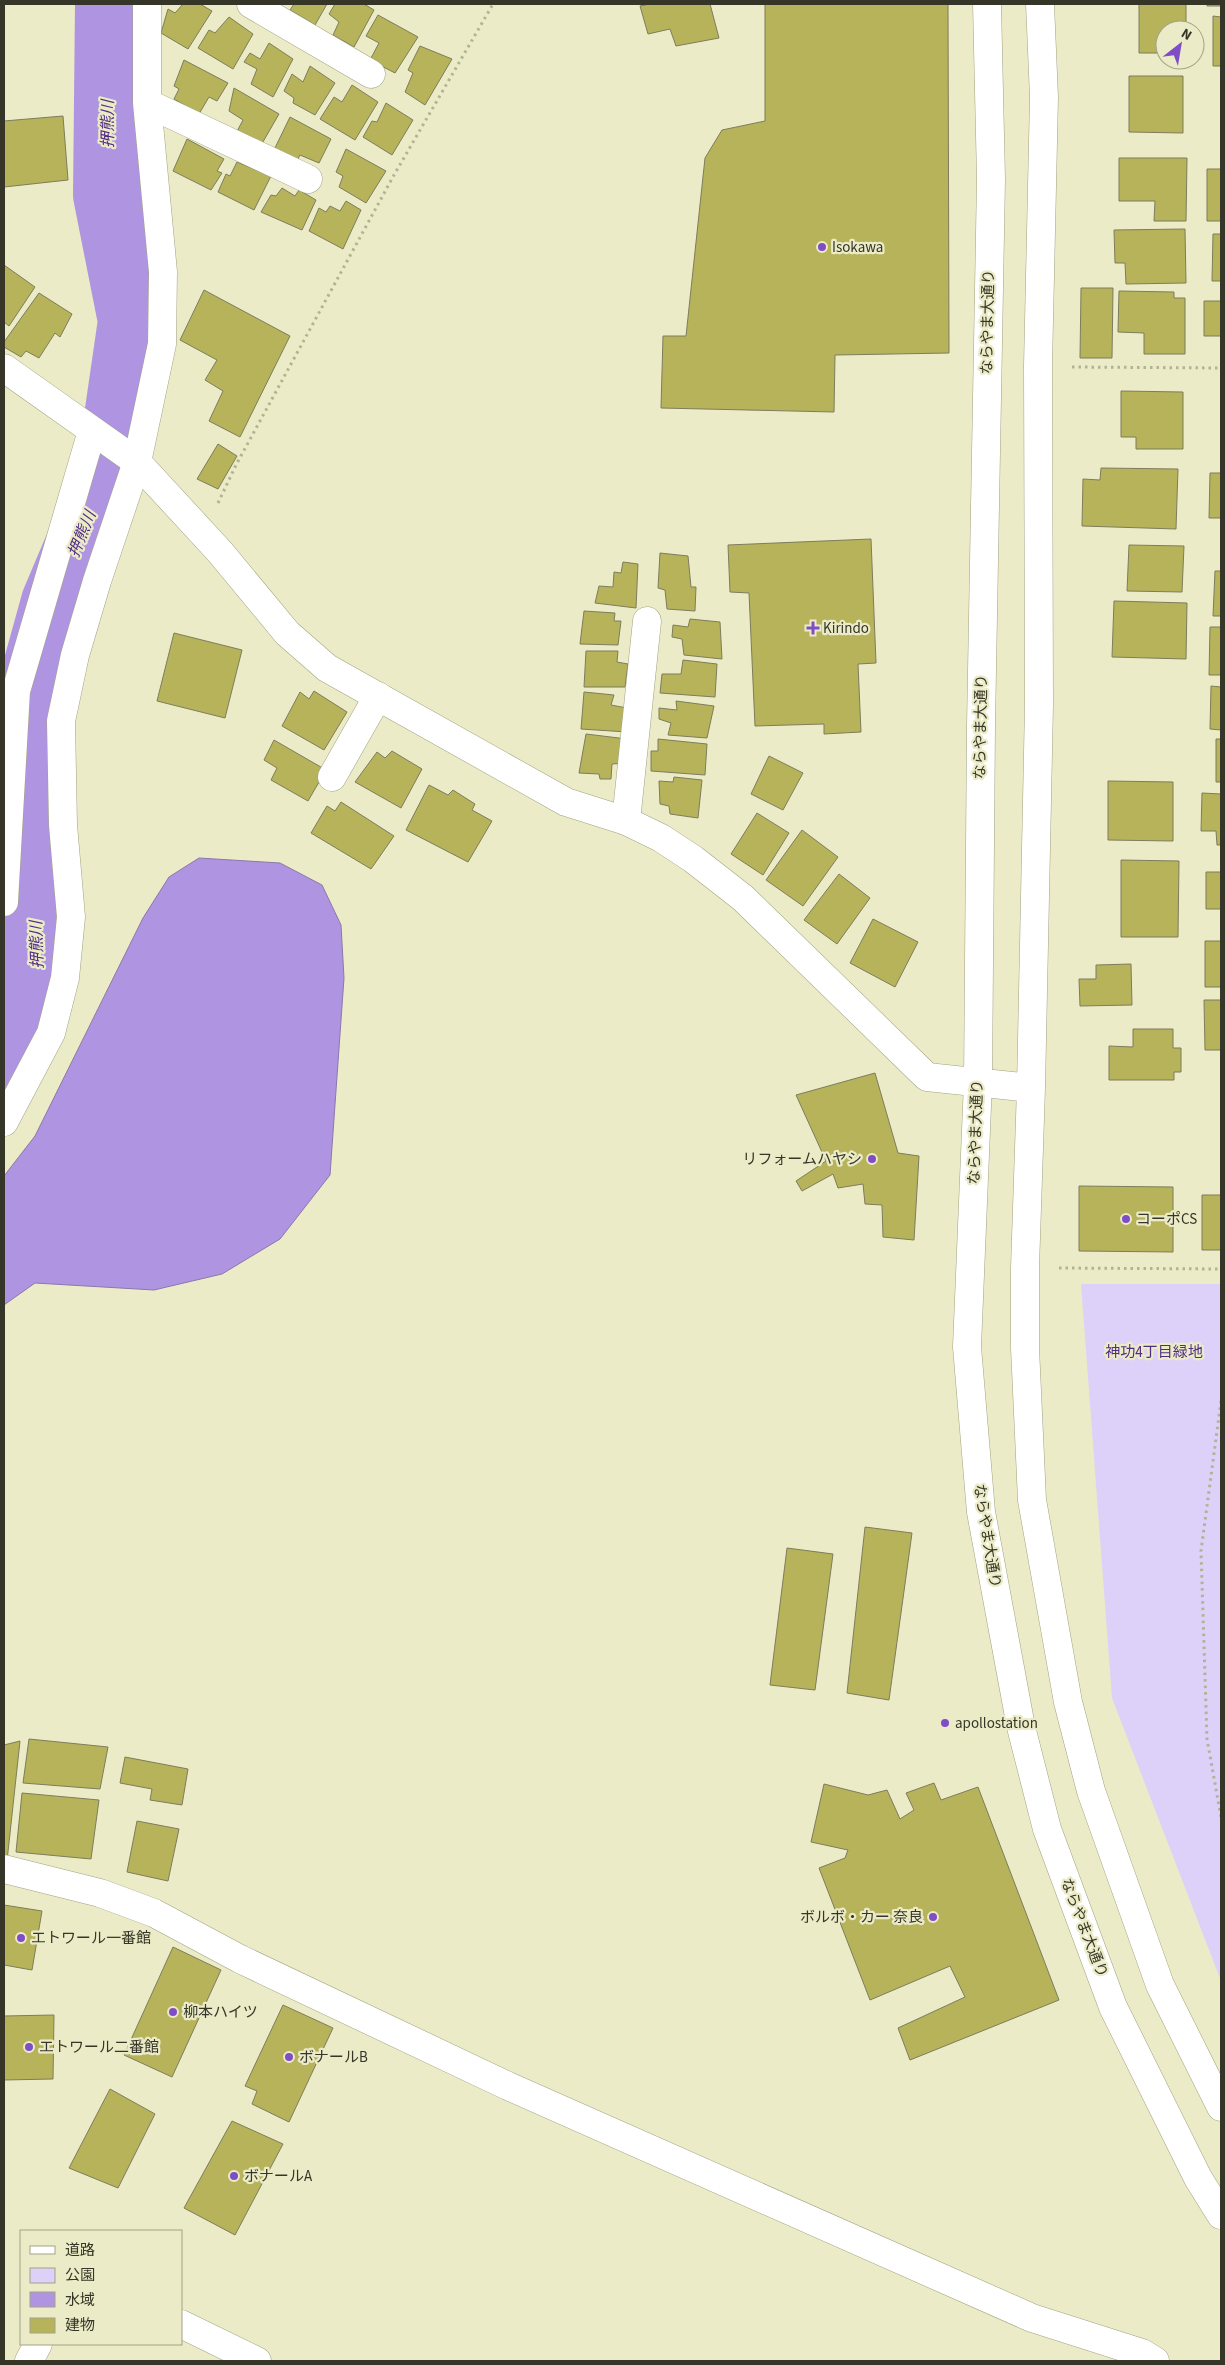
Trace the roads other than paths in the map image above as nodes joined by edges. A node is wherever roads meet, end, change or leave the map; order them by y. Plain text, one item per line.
1 (146, 4) edge
2 (251, 4) edge
3 (987, 4) edge
4 (1040, 4) edge
5 (371, 74) dead end
6 (147, 104) junction
7 (308, 179) dead end
8 (4, 368) edge
9 (92, 431) junction
10 (137, 462) junction
11 (647, 621) dead end
12 (378, 696) junction
13 (332, 777) dead end
14 (626, 821) junction
15 (4, 902) edge
16 (978, 1082) junction
17 (1031, 1088) junction
18 (4, 1122) edge
19 (4, 1869) edge
20 (1221, 2107) edge
21 (1221, 2215) edge
22 (182, 2324) edge
23 (37, 2345) edge
24 (29, 2361) edge
25 (257, 2361) edge
26 (1154, 2361) edge

1 - 6 street
2 - 5 street
3 - 16 street, ならやま大通り
4 - 17 street
6 - 7 street
6 - 10 street
8 - 9 street
9 - 10 street
9 - 15 street
10 - 12 street
10 - 18 street
11 - 14 street
12 - 13 street
12 - 14 street
14 - 16 street
16 - 17 street
16 - 21 street, ならやま大通り
17 - 20 street
19 - 26 street
22 - 25 street
23 - 24 street

